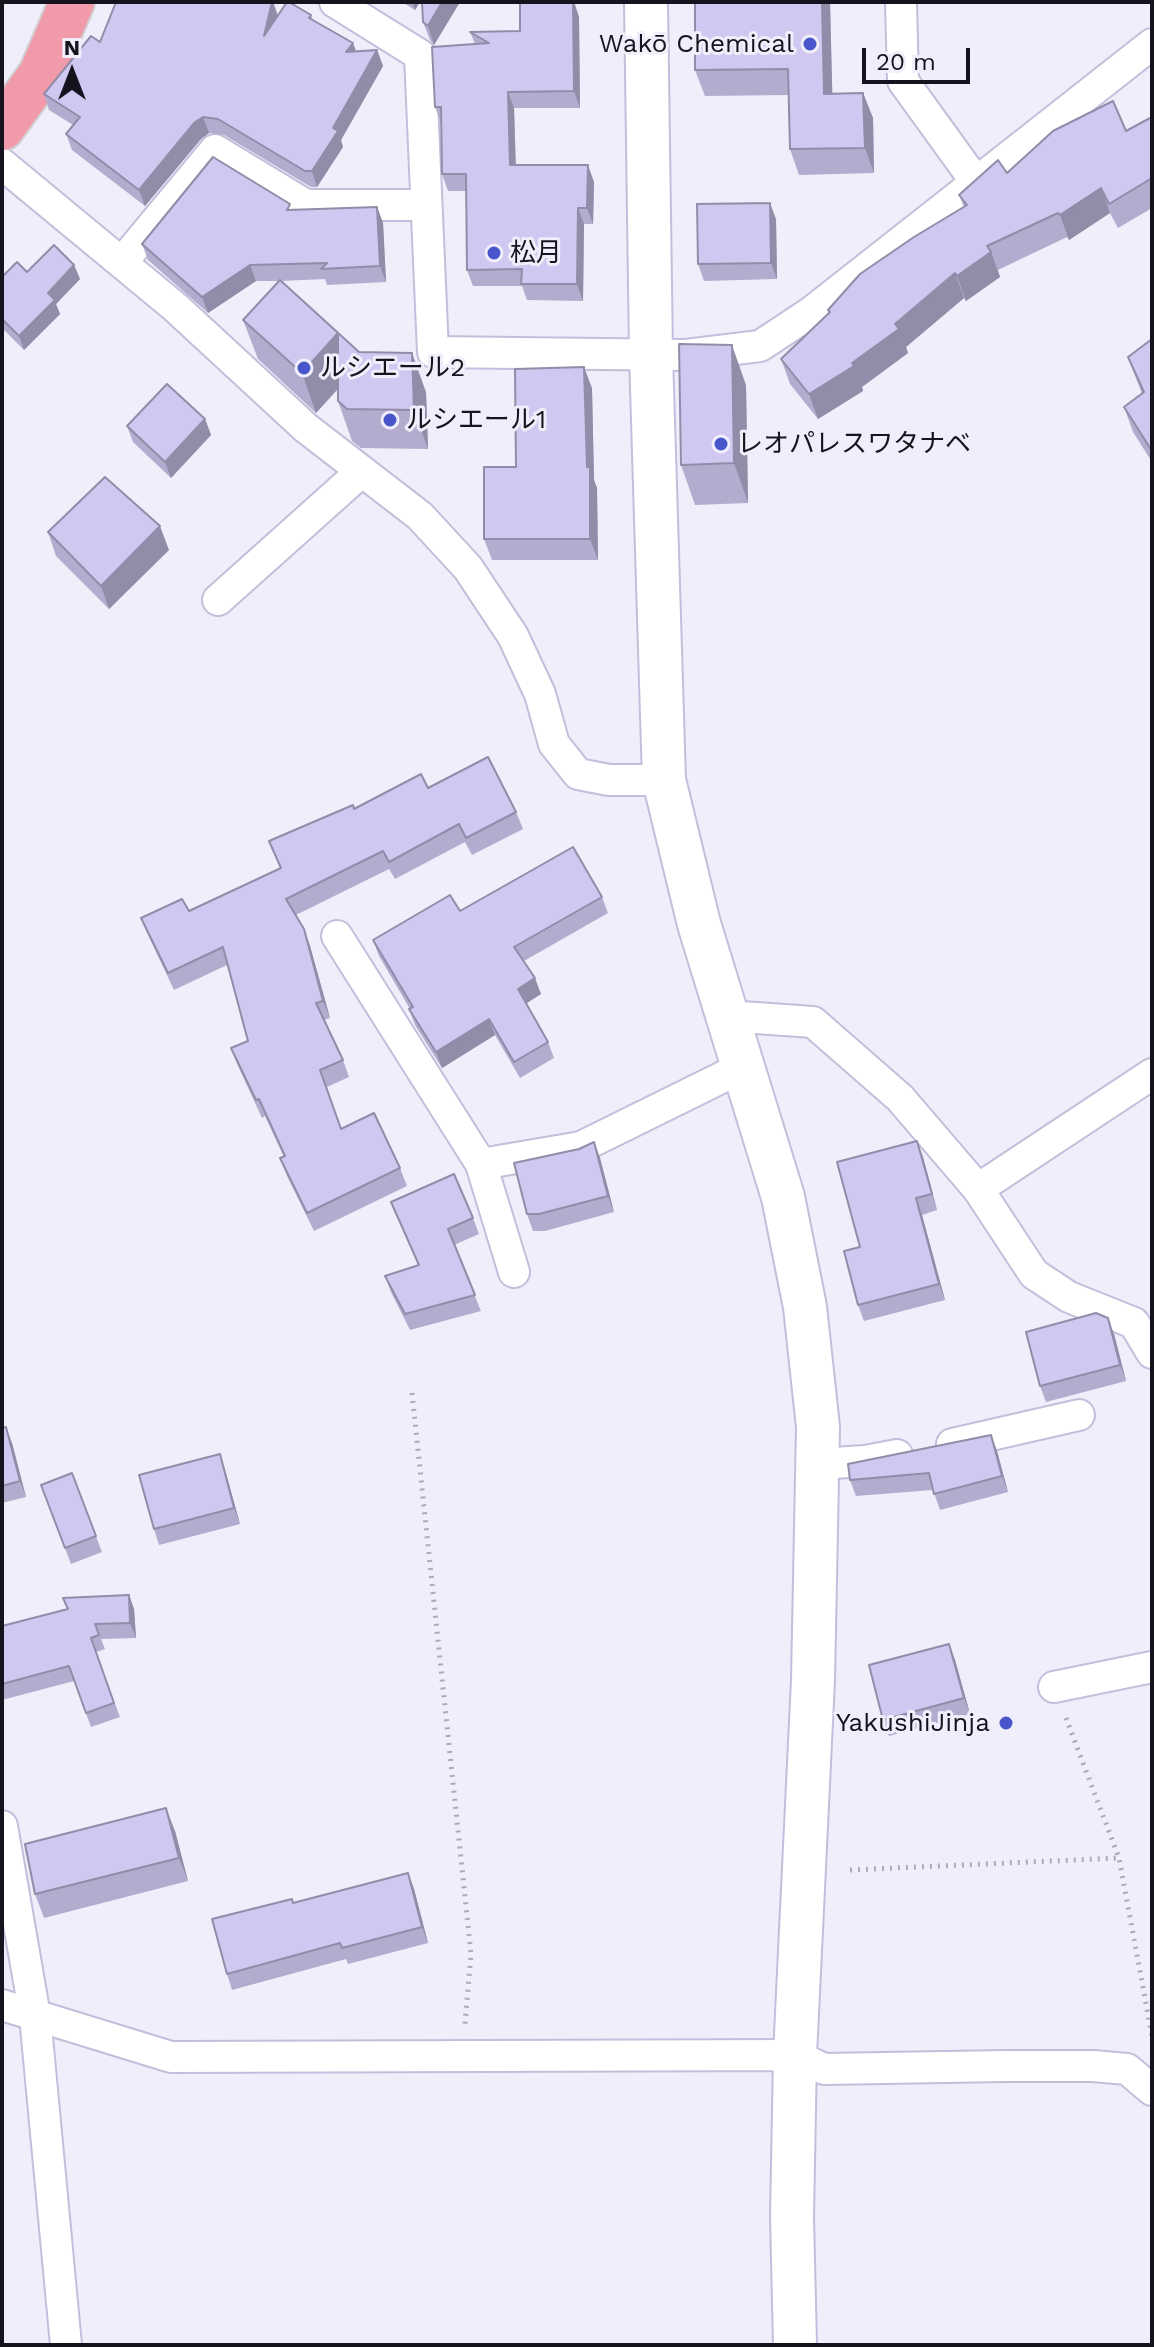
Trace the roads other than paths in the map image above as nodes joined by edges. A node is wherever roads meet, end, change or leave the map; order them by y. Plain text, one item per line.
1 (72, 2) edge
2 (335, 2) edge
3 (646, 2) edge
4 (901, 2) edge
5 (1152, 44) edge
6 (2, 128) edge
7 (2, 164) edge
8 (976, 182) junction
9 (425, 205) junction
10 (123, 261) junction
11 (651, 355) junction
12 (361, 472) junction
13 (218, 600) dead end
14 (664, 780) junction
15 (337, 936) dead end
16 (727, 1016) junction
17 (743, 1067) junction
18 (1152, 1074) edge
19 (481, 1164) junction
20 (978, 1189) junction
21 (514, 1272) dead end
22 (1152, 1353) edge
23 (1079, 1415) dead end
24 (817, 1464) junction
25 (1152, 1667) edge
26 (1054, 1687) road end
27 (2, 1826) edge
28 (2, 2005) edge
29 (35, 2016) junction
30 (795, 2055) junction
31 (1152, 2090) edge
32 (66, 2345) edge
33 (795, 2345) edge

1 - 6 main road
2 - 9 street
3 - 11 street
4 - 8 street
5 - 8 street
7 - 10 street
8 - 11 street
9 - 10 street
9 - 11 street
10 - 12 street
11 - 14 street
12 - 13 street
12 - 14 street
14 - 16 street
15 - 19 street
16 - 17 street
16 - 20 street
17 - 19 street
17 - 24 street
18 - 20 street
19 - 21 street
20 - 22 street
23 - 24 street
24 - 30 street
25 - 26 street
27 - 29 street
28 - 29 street
29 - 30 street
29 - 32 street
30 - 31 street
30 - 33 street

